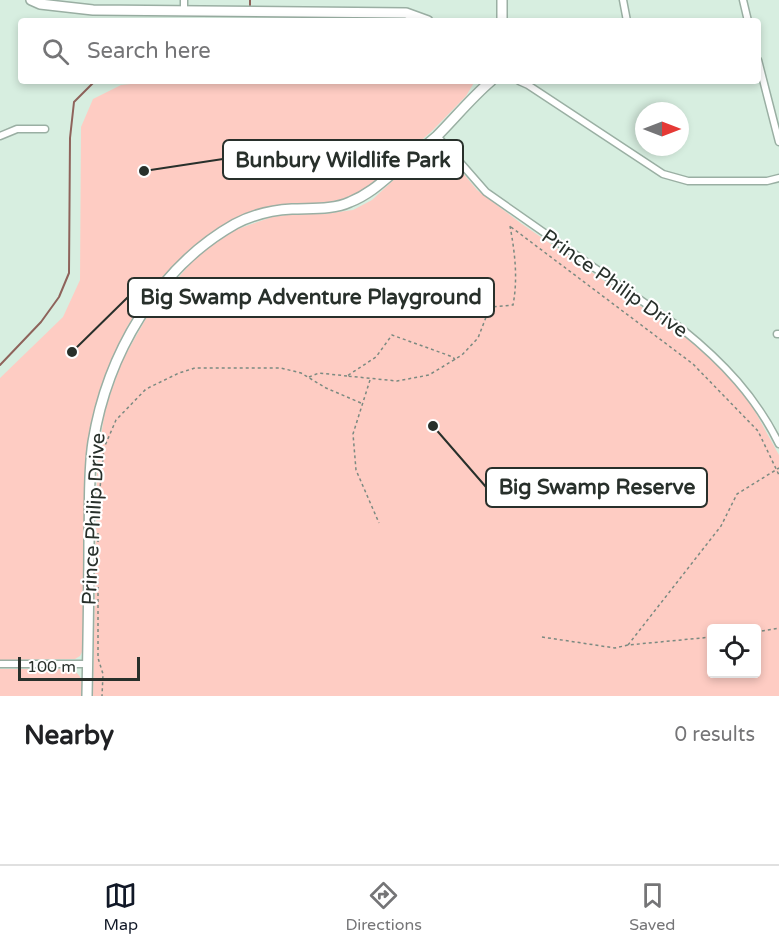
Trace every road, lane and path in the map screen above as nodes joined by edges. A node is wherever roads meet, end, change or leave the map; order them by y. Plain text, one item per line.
1 (31, 0) edge
2 (184, 0) edge
3 (502, 0) edge
4 (623, 0) edge
5 (743, 0) edge
6 (184, 10) junction
7 (420, 18) edge
8 (502, 18) edge
9 (626, 18) edge
10 (747, 18) edge
11 (761, 72) edge
12 (479, 84) edge
13 (488, 84) edge
14 (527, 84) edge
15 (475, 95) junction
16 (45, 129) dead end
17 (437, 135) junction
18 (0, 136) edge
19 (779, 142) edge
20 (779, 178) edge
21 (455, 360) junction
22 (347, 376) junction
23 (308, 377) junction
24 (370, 379) junction
25 (361, 403) junction
26 (776, 431) edge
27 (779, 444) edge
28 (778, 468) edge
29 (779, 475) edge
30 (99, 501) dead end
31 (99, 523) dead end
32 (379, 523) dead end
33 (779, 628) edge
34 (761, 631) edge
35 (543, 637) dead end
36 (707, 637) edge
37 (628, 645) junction
38 (0, 664) edge
39 (88, 664) junction
40 (87, 696) edge
41 (102, 696) edge

1 - 6 street
2 - 6 street
3 - 8 street
4 - 9 street
5 - 10 street
6 - 7 street
11 - 19 street
12 - 15 street, Prince Philip Drive
13 - 15 street, Prince Philip Drive
14 - 20 street
15 - 17 street, Prince Philip Drive
16 - 18 street
17 - 26 street, Prince Philip Drive
17 - 39 street, Prince Philip Drive
21 - 22 path
21 - 24 path
21 - 28 path
22 - 23 path
22 - 24 path
23 - 25 path
23 - 30 path
24 - 25 path
25 - 32 path
26 - 27 street, Prince Philip Drive
28 - 29 path
28 - 37 path
31 - 41 path
33 - 34 path
35 - 37 path
36 - 37 path
38 - 39 street
39 - 40 street, Prince Philip Drive

